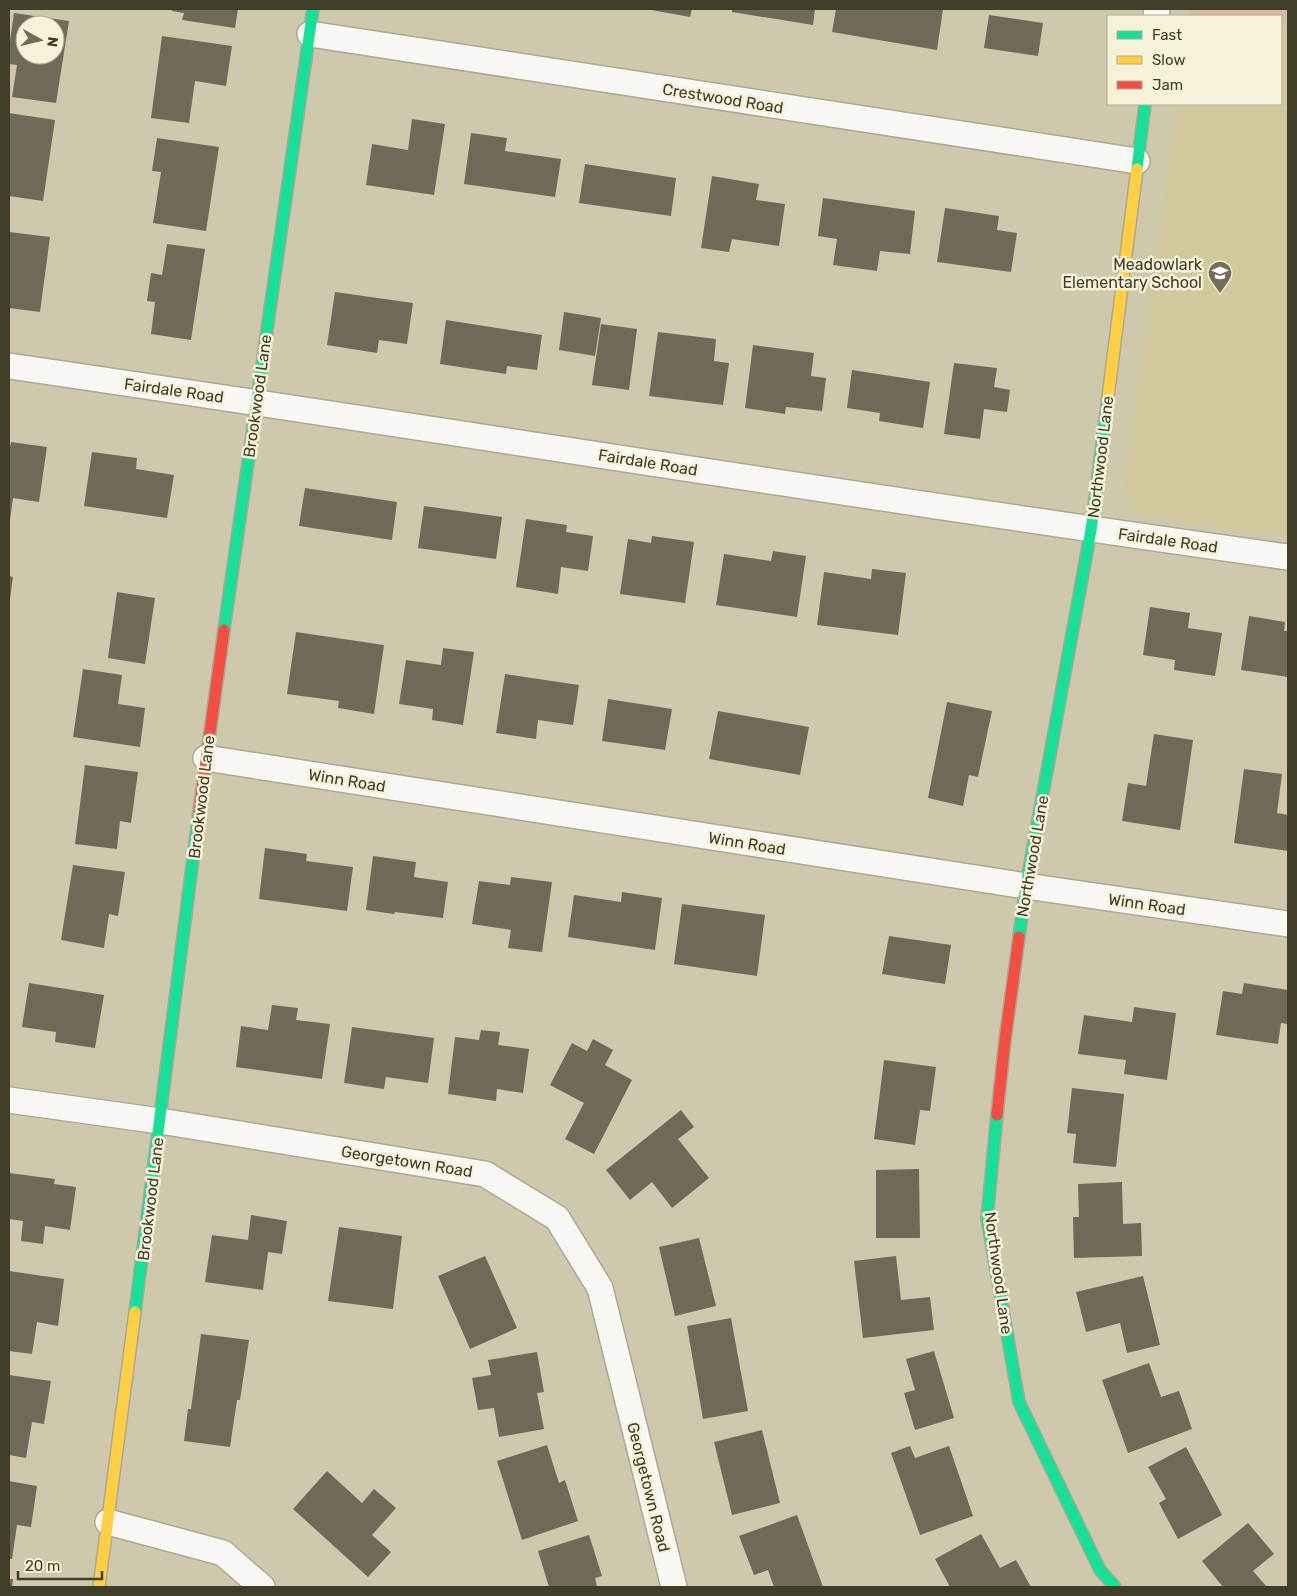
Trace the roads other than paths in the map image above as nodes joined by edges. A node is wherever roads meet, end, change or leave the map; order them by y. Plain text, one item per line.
1 (313, 9) edge
2 (310, 34) junction
3 (1144, 105) edge
4 (1137, 161) junction
5 (9, 366) edge
6 (256, 402) junction
7 (1091, 530) junction
8 (1288, 557) edge
9 (206, 758) junction
10 (1026, 886) junction
11 (1288, 924) edge
12 (9, 1100) edge
13 (160, 1121) junction
14 (108, 1522) junction
15 (99, 1587) edge
16 (262, 1587) edge
17 (674, 1587) edge
18 (1116, 1587) edge

1 - 2 street, Brookwood Lane
2 - 4 street, Crestwood Road
2 - 6 street, Brookwood Lane
3 - 4 street, Northwood Lane
4 - 7 street, Northwood Lane
5 - 6 street, Fairdale Road
6 - 7 street, Fairdale Road
6 - 9 street, Brookwood Lane
7 - 8 street, Fairdale Road
7 - 10 street, Northwood Lane
9 - 10 street, Winn Road
9 - 13 street, Brookwood Lane
10 - 11 street, Winn Road
10 - 18 street, Northwood Lane
12 - 13 street, Georgetown Road
13 - 14 street, Brookwood Lane
13 - 17 street, Georgetown Road
14 - 15 street, Brookwood Lane
14 - 16 street

